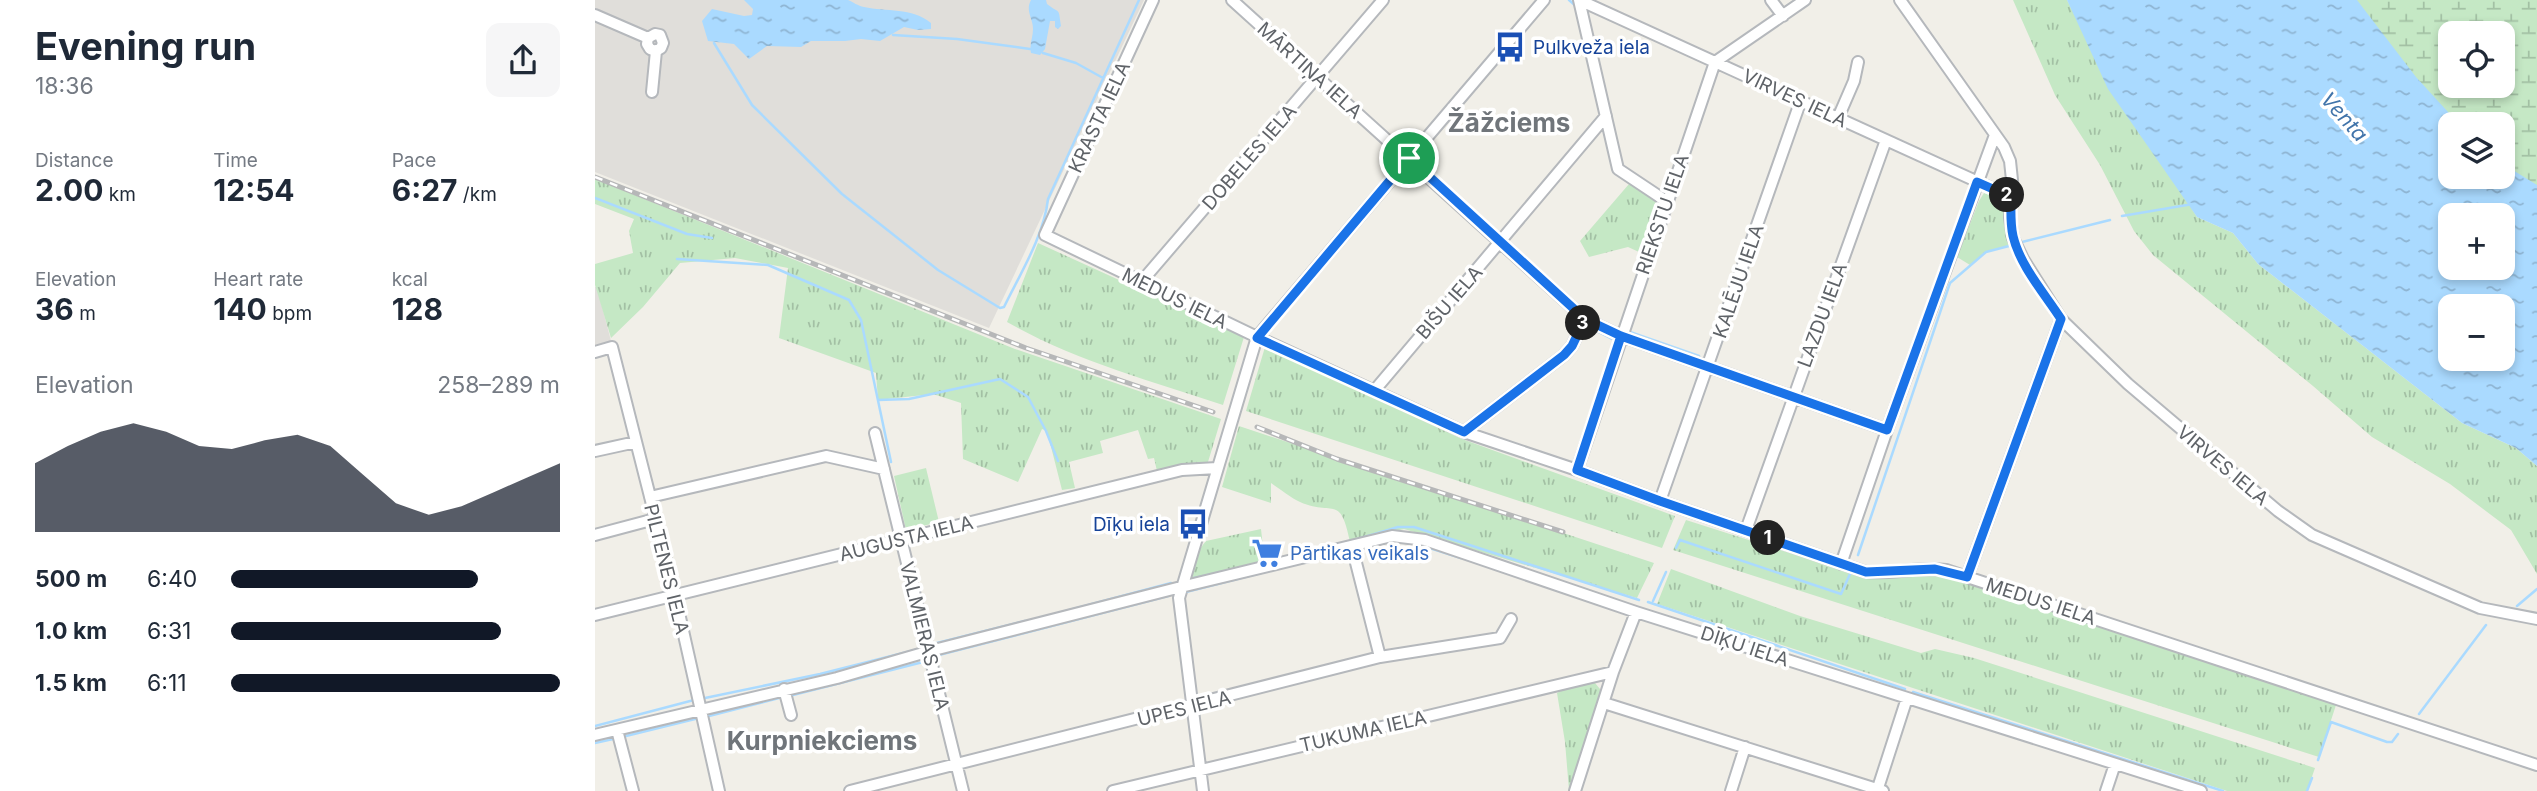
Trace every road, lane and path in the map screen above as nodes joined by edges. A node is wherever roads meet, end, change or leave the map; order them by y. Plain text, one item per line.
1 (1153, 0) edge
2 (1232, 0) edge
3 (1383, 0) edge
4 (1544, 0) edge
5 (1579, 0) edge
6 (1772, 0) edge
7 (1805, 0) edge
8 (1900, 0) edge
9 (595, 15) edge
10 (1783, 16) junction
11 (1715, 62) junction
12 (1858, 62) dead end
13 (1318, 77) junction
14 (652, 92) dead end
15 (1801, 100) junction
16 (1606, 116) junction
17 (1838, 118) junction
18 (1996, 135) junction
19 (1886, 140) junction
20 (1409, 158) junction
21 (1977, 182) junction
22 (2011, 197) junction
23 (1667, 201) junction
24 (1045, 234) joint
25 (1500, 243) junction
26 (1142, 281) junction
27 (1585, 319) junction
28 (2061, 319) junction
29 (1621, 336) junction
30 (1257, 338) junction
31 (595, 352) edge
32 (1708, 367) junction
33 (1374, 391) junction
34 (1793, 397) junction
35 (1887, 430) junction
36 (1464, 432) junction
37 (875, 433) dead end
38 (636, 442) junction
39 (595, 451) edge
40 (1217, 468) junction
41 (884, 469) junction
42 (1577, 470) junction
43 (650, 497) junction
44 (1660, 501) junction
45 (655, 519) junction
46 (1746, 530) junction
47 (595, 535) edge
48 (902, 539) junction
49 (1352, 547) junction
50 (1840, 564) junction
51 (1967, 577) junction
52 (1181, 587) junction
53 (675, 596) junction
54 (1636, 612) junction
55 (595, 615) edge
56 (1511, 619) dead end
57 (2537, 619) edge
58 (930, 651) junction
59 (1380, 657) junction
60 (1613, 672) junction
61 (784, 689) junction
62 (1907, 698) junction
63 (1604, 703) junction
64 (1192, 706) junction
65 (700, 709) junction
66 (790, 715) dead end
67 (617, 730) junction
68 (595, 735) edge
69 (1745, 747) junction
70 (956, 764) junction
71 (2115, 764) junction
72 (2537, 765) edge
73 (1200, 769) junction
74 (1879, 790) edge
75 (633, 791) edge
76 (719, 791) edge
77 (849, 791) edge
78 (963, 791) edge
79 (1113, 791) edge
80 (1203, 791) edge
81 (1576, 791) edge
82 (1731, 791) edge
83 (2106, 791) edge
84 (2201, 791) edge

1 - 24 street, KRASTA IELA
2 - 13 street, MĀRTIŅA IELA
3 - 13 street, DOBELES IELA
4 - 20 street
5 - 11 street, VIRVES IELA
5 - 16 street
6 - 10 street
7 - 10 street
8 - 18 street, VIRVES IELA
9 - 14 street
10 - 11 street
11 - 15 street, VIRVES IELA
11 - 23 street, RIEKSTU IELA
12 - 17 street
13 - 20 street, MĀRTIŅA IELA
13 - 26 street, DOBELES IELA
15 - 17 street, VIRVES IELA
15 - 32 street, KALĒJU IELA
16 - 23 street
16 - 25 street, BIŠU IELA
17 - 19 street, VIRVES IELA
18 - 21 street
18 - 22 street, VIRVES IELA
19 - 21 street, VIRVES IELA
19 - 34 street, LAZDU IELA
20 - 25 street, MĀRTIŅA IELA
20 - 30 street
21 - 22 street, VIRVES IELA
21 - 35 street
22 - 28 street, VIRVES IELA
23 - 29 street, RIEKSTU IELA
24 - 26 street, MEDUS IELA
25 - 27 street, MĀRTIŅA IELA
25 - 33 street, BIŠU IELA
26 - 30 street, MEDUS IELA
27 - 29 street, MĀRTIŅA IELA
27 - 36 street
28 - 51 street
28 - 57 street, VIRVES IELA
29 - 32 street, MĀRTIŅA IELA
29 - 42 street, RIEKSTU IELA
30 - 33 street, MEDUS IELA
30 - 40 street
31 - 38 street, PILTENES IELA
32 - 34 street, MĀRTIŅA IELA
32 - 44 street, KALĒJU IELA
33 - 36 street, MEDUS IELA
34 - 35 street, MĀRTIŅA IELA
34 - 46 street, LAZDU IELA
35 - 50 street
36 - 42 street, MEDUS IELA
37 - 41 street, VALMIERAS IELA
38 - 39 street
38 - 43 street, PILTENES IELA
40 - 48 street, AUGUSTA IELA
40 - 52 street
41 - 43 street
41 - 48 street, VALMIERAS IELA
42 - 44 street, MEDUS IELA
43 - 45 street, PILTENES IELA
44 - 46 street, MEDUS IELA
45 - 47 street
45 - 53 street, PILTENES IELA
46 - 50 street, MEDUS IELA
48 - 53 street, AUGUSTA IELA
48 - 58 street, VALMIERAS IELA
49 - 52 street, DĪĶU IELA
49 - 54 street, DĪĶU IELA
49 - 59 street
50 - 51 street, MEDUS IELA
51 - 72 street, MEDUS IELA
52 - 58 street, DĪĶU IELA
52 - 64 street
53 - 55 street, AUGUSTA IELA
53 - 65 street, PILTENES IELA
54 - 60 street
54 - 62 street, DĪĶU IELA
56 - 59 street, UPES IELA
58 - 61 street, DĪĶU IELA
58 - 70 street, VALMIERAS IELA
59 - 64 street, UPES IELA
60 - 63 street
60 - 73 street, TUKUMA IELA
61 - 65 street, DĪĶU IELA
61 - 66 street
62 - 71 street, DĪĶU IELA
62 - 74 street
63 - 69 street
63 - 81 street
64 - 70 street, UPES IELA
64 - 73 street
65 - 67 street, DĪĶU IELA
65 - 76 street, PILTENES IELA
67 - 68 street, DĪĶU IELA
67 - 75 street
69 - 74 street
69 - 82 street
70 - 77 street, UPES IELA
70 - 78 street, VALMIERAS IELA
71 - 83 street
71 - 84 street, DĪĶU IELA
73 - 79 street, TUKUMA IELA
73 - 80 street

